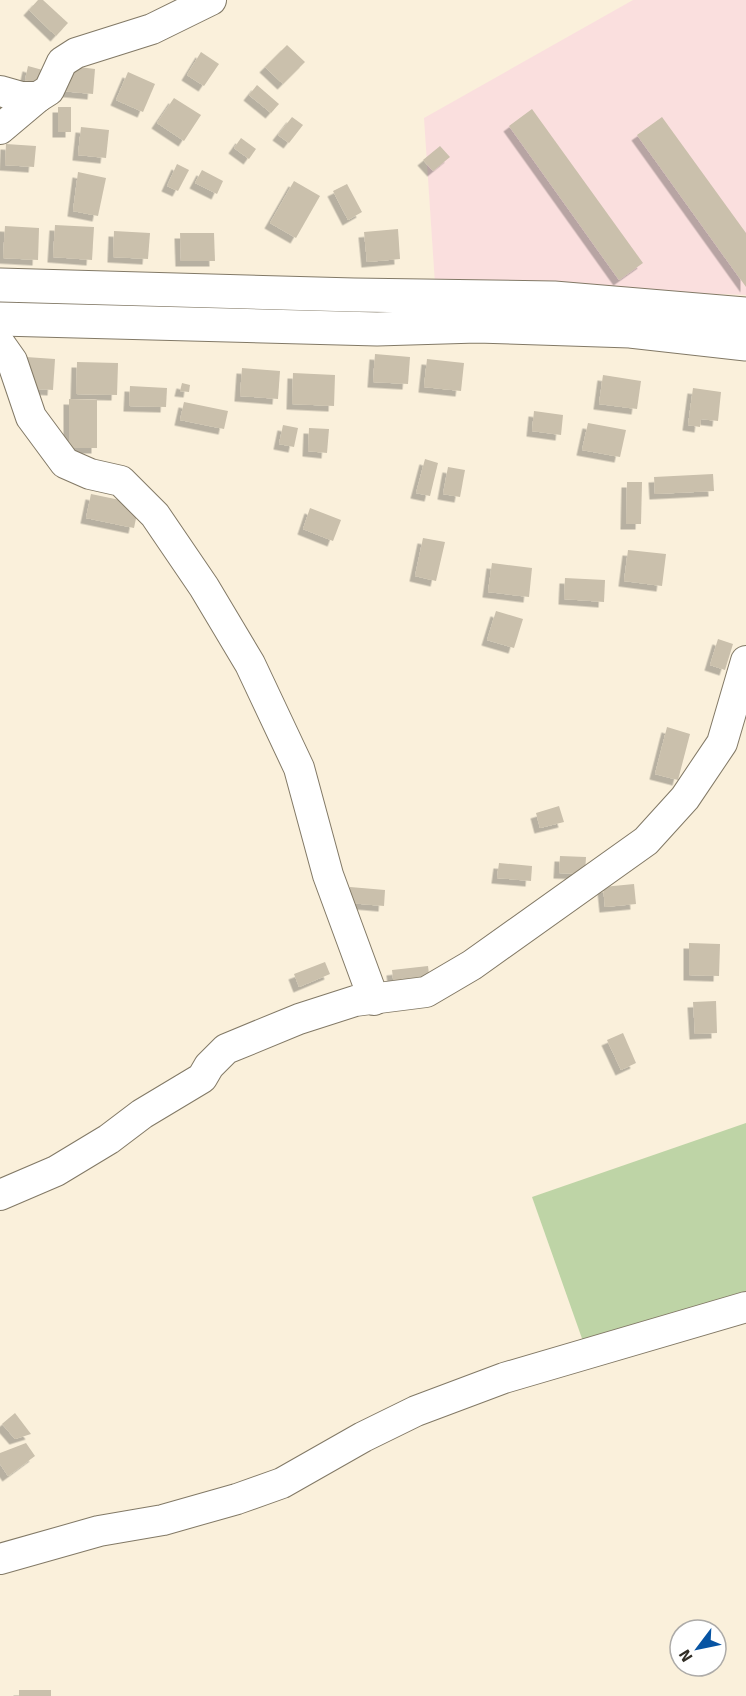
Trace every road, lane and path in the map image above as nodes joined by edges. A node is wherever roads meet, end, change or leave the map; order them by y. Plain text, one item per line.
1 (211, 0) edge
2 (0, 91) edge
3 (38, 97) junction
4 (0, 129) edge
5 (0, 285) edge
6 (746, 314) edge
7 (0, 319) edge
8 (0, 344) edge
9 (746, 344) edge
10 (746, 661) edge
11 (374, 1000) junction
12 (0, 1195) edge
13 (746, 1307) edge
14 (0, 1559) edge

1 - 3 street
2 - 3 street
3 - 4 street
5 - 6 street
7 - 9 street
8 - 11 street
10 - 11 street
11 - 12 street
13 - 14 street

